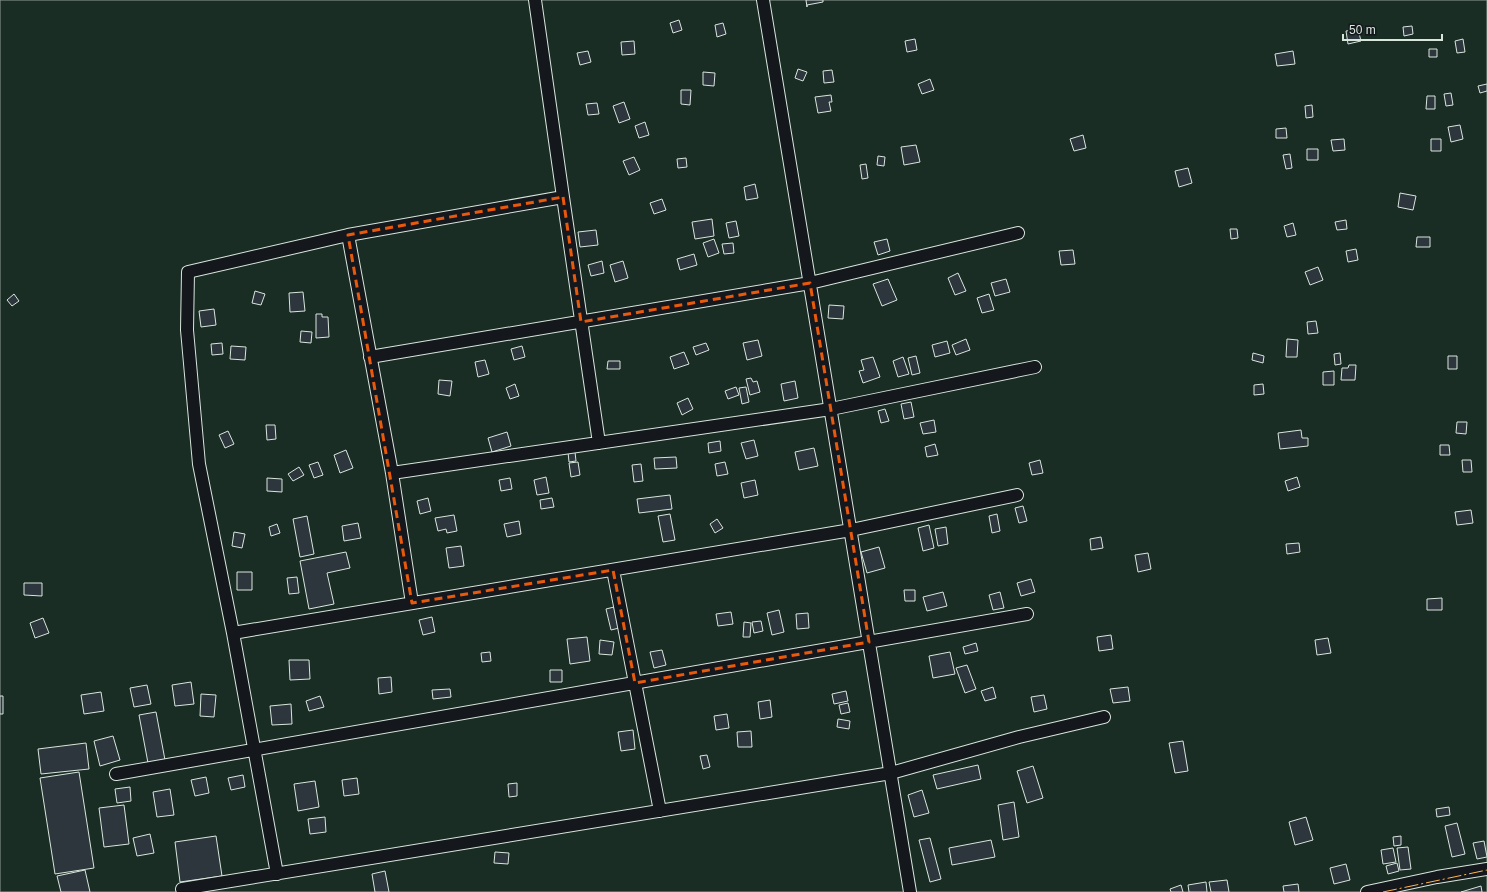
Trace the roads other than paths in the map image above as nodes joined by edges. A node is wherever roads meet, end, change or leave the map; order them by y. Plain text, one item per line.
1 (535, 0) edge
2 (763, 0) edge
3 (563, 197) junction
4 (1018, 233) dead end
5 (348, 235) junction
6 (810, 283) junction
7 (581, 322) junction
8 (370, 357) junction
9 (1035, 367) dead end
10 (831, 409) junction
11 (599, 443) junction
12 (392, 473) junction
13 (1017, 495) dead end
14 (851, 530) junction
15 (613, 570) junction
16 (412, 603) junction
17 (1026, 614) dead end
18 (233, 633) junction
19 (869, 642) junction
20 (635, 683) junction
21 (1104, 717) dead end
22 (254, 750) junction
23 (891, 773) junction
24 (116, 774) dead end
25 (660, 811) junction
26 (1487, 869) edge
27 (277, 874) junction
28 (182, 889) dead end
29 (910, 892) edge
30 (1367, 892) edge

1 - 3 street
2 - 6 street
3 - 5 street
3 - 7 street
4 - 6 street
5 - 8 street
5 - 18 street
6 - 7 street
6 - 10 street
7 - 8 street
7 - 11 street
8 - 12 street
9 - 10 street
10 - 11 street
10 - 14 street
11 - 12 street
12 - 16 street
13 - 14 street
14 - 15 street
14 - 19 street
15 - 16 street
15 - 20 street
16 - 18 street
17 - 19 street
18 - 22 street
19 - 20 street
19 - 23 street
20 - 22 street
20 - 25 street
21 - 23 street
22 - 24 street
22 - 27 street
23 - 25 street
23 - 29 street
25 - 27 street
26 - 30 street
27 - 28 street

